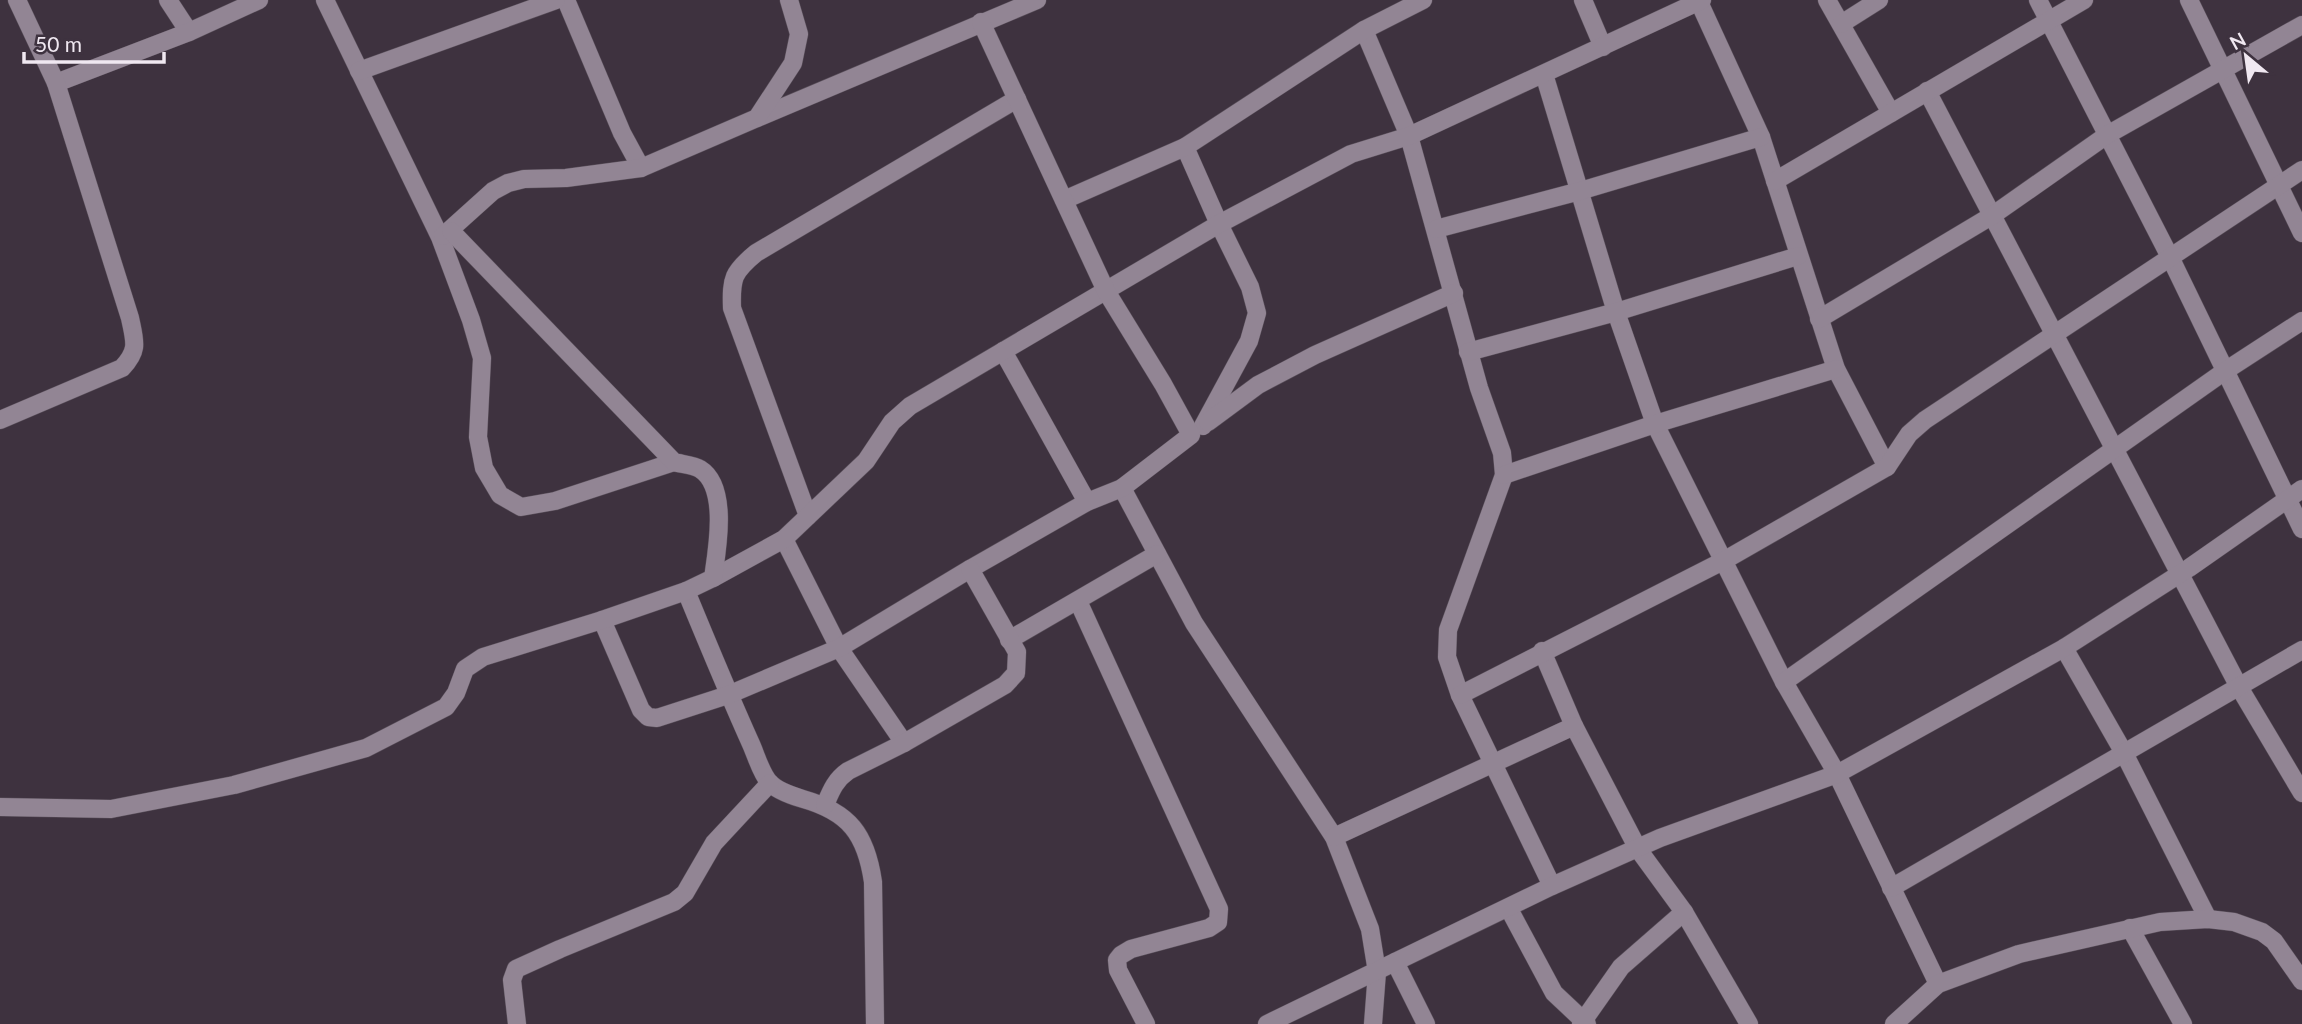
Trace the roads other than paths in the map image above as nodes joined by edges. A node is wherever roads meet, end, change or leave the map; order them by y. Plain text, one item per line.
1 (17, 0) edge
2 (168, 0) edge
3 (259, 0) edge
4 (325, 0) edge
5 (556, 0) edge
6 (566, 0) edge
7 (789, 0) edge
8 (1037, 0) edge
9 (1423, 0) edge
10 (1583, 0) edge
11 (1827, 0) edge
12 (1879, 0) edge
13 (2038, 0) edge
14 (2084, 0) edge
15 (2189, 0) edge
16 (1701, 1) edge
17 (1005, 5) edge
18 (2048, 21) junction
19 (981, 22) junction
20 (1841, 24) junction
21 (2302, 24) edge
22 (1363, 30) junction
23 (189, 32) junction
24 (1604, 47) junction
25 (2223, 69) junction
26 (359, 71) junction
27 (1544, 74) junction
28 (55, 83) junction
29 (1927, 92) junction
30 (1017, 99) junction
31 (1891, 113) junction
32 (757, 118) junction
33 (2107, 135) junction
34 (1409, 136) junction
35 (1761, 138) junction
36 (1185, 147) junction
37 (641, 169) junction
38 (2302, 170) edge
39 (1775, 181) junction
40 (2279, 186) junction
41 (1580, 191) junction
42 (1064, 200) junction
43 (1993, 215) junction
44 (1219, 224) junction
45 (1436, 229) junction
46 (2302, 233) edge
47 (446, 234) junction
48 (1798, 256) junction
49 (2171, 259) junction
50 (1105, 291) junction
51 (1454, 293) junction
52 (1616, 312) junction
53 (1819, 319) junction
54 (2302, 321) edge
55 (2055, 335) junction
56 (1003, 351) junction
57 (1468, 352) junction
58 (1836, 369) junction
59 (2225, 371) junction
60 (0, 420) edge
61 (1655, 425) junction
62 (1197, 430) junction
63 (2114, 450) junction
64 (674, 463) junction
65 (1887, 467) junction
66 (1504, 475) junction
67 (1122, 488) junction
68 (2295, 494) edge
69 (1087, 502) junction
70 (808, 516) junction
71 (2302, 529) edge
72 (784, 539) junction
73 (1157, 554) junction
74 (1725, 561) junction
75 (970, 569) junction
76 (2180, 573) junction
77 (713, 578) junction
78 (686, 591) junction
79 (1078, 601) junction
80 (601, 620) junction
81 (1009, 640) junction
82 (839, 648) junction
83 (2064, 648) junction
84 (2302, 650) edge
85 (1542, 651) junction
86 (1784, 682) junction
87 (2239, 687) junction
88 (728, 695) junction
89 (1460, 695) junction
90 (1574, 726) junction
91 (904, 743) junction
92 (2124, 753) junction
93 (1491, 763) junction
94 (1836, 774) junction
95 (770, 783) junction
96 (2302, 793) edge
97 (825, 805) junction
98 (0, 807) edge
99 (1334, 836) junction
100 (1638, 849) junction
101 (1552, 886) junction
102 (1891, 888) junction
103 (1509, 909) junction
104 (1684, 912) junction
105 (2208, 919) junction
106 (2130, 928) junction
107 (1395, 962) junction
108 (1377, 972) junction
109 (2302, 981) edge
110 (1938, 984) junction
111 (1584, 1022) edge
112 (517, 1024) edge
113 (875, 1024) edge
114 (1146, 1024) edge
115 (1268, 1024) edge
116 (1373, 1024) edge
117 (1426, 1024) edge
118 (1749, 1024) edge
119 (1894, 1024) edge
120 (2183, 1024) edge

1 - 28 street
2 - 23 street
3 - 23 street
4 - 26 street
5 - 26 street
6 - 37 street
7 - 32 street
8 - 17 street
9 - 22 street
10 - 24 street
11 - 20 street
12 - 20 street
13 - 18 street
14 - 18 street
15 - 25 street
16 - 24 street
16 - 35 street
17 - 19 street
18 - 29 street
18 - 33 street
19 - 30 street
19 - 32 street
20 - 31 street
21 - 25 street
22 - 34 street
22 - 36 street
23 - 28 street
24 - 27 street
25 - 33 street
25 - 40 street
26 - 47 street
27 - 34 street
27 - 41 street
28 - 60 street
29 - 31 street
29 - 43 street
30 - 42 street
30 - 70 street
31 - 39 street
32 - 37 street
33 - 43 street
33 - 49 street
34 - 44 street
34 - 45 street
35 - 39 street
35 - 41 street
36 - 42 street
36 - 44 street
37 - 47 street
38 - 40 street
39 - 48 street
40 - 46 street
40 - 49 street
41 - 45 street
41 - 52 street
42 - 50 street
43 - 53 street
43 - 55 street
44 - 50 street
44 - 62 street
45 - 51 street
47 - 64 street
47 - 64 street
48 - 52 street
48 - 53 street
49 - 55 street
49 - 59 street
50 - 56 street
50 - 62 street
51 - 57 street
51 - 62 street
52 - 57 street
52 - 61 street
53 - 58 street
54 - 59 street
55 - 63 street
55 - 65 street
56 - 69 street
56 - 70 street
57 - 66 street
58 - 61 street
58 - 65 street
59 - 63 street
59 - 68 street
61 - 66 street
61 - 74 street
62 - 67 street
63 - 76 street
63 - 86 street
64 - 77 street
65 - 74 street
66 - 89 street
67 - 69 street
67 - 73 street
68 - 71 street
68 - 76 street
69 - 75 street
70 - 72 street
72 - 77 street
72 - 82 street
73 - 79 street
73 - 99 street
74 - 85 street
74 - 86 street
75 - 81 street
75 - 82 street
76 - 83 street
76 - 87 street
77 - 78 street
78 - 80 street
78 - 88 street
79 - 81 street
79 - 114 street
80 - 88 street
80 - 98 street
81 - 91 street
82 - 88 street
82 - 91 street
83 - 92 street
83 - 94 street
84 - 87 street
85 - 89 street
85 - 90 street
86 - 94 street
87 - 92 street
87 - 96 street
88 - 95 street
89 - 93 street
90 - 93 street
90 - 100 street
91 - 97 street
92 - 102 street
92 - 105 street
93 - 99 street
93 - 101 street
94 - 100 street
94 - 102 street
95 - 97 street
95 - 112 street
97 - 113 street
99 - 108 street
100 - 101 street
100 - 104 street
101 - 103 street
102 - 110 street
103 - 107 street
103 - 111 street
104 - 111 street
104 - 118 street
105 - 106 street
105 - 109 street
106 - 110 street
106 - 120 street
107 - 108 street
107 - 117 street
108 - 115 street
108 - 116 street
110 - 119 street

